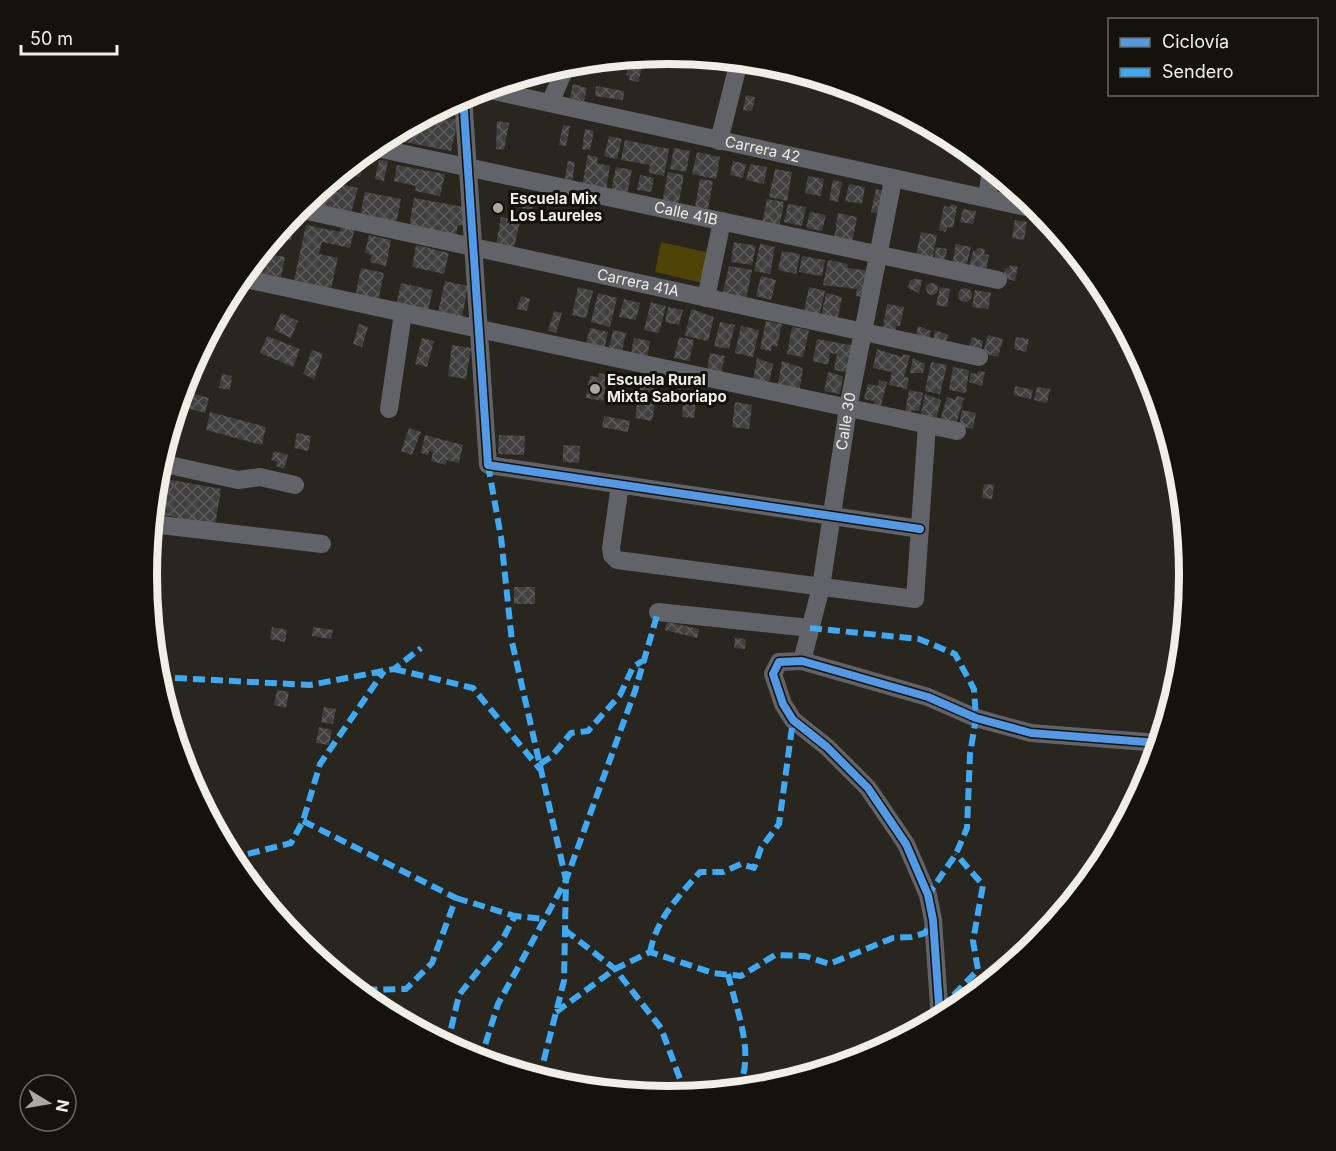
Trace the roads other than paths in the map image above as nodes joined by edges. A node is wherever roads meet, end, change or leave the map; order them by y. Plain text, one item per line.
1 (737, 69) edge
2 (562, 76) edge
3 (502, 93) edge
4 (550, 103) junction
5 (465, 106) edge
6 (719, 141) junction
7 (386, 150) edge
8 (468, 167) junction
9 (990, 179) edge
10 (893, 180) junction
11 (987, 198) junction
12 (1020, 206) edge
13 (310, 212) edge
14 (722, 221) junction
15 (474, 248) junction
16 (878, 255) junction
17 (251, 280) edge
18 (999, 280) dead end
19 (706, 298) junction
20 (403, 313) junction
21 (479, 329) junction
22 (863, 332) junction
23 (979, 357) dead end
24 (848, 408) junction
25 (389, 409) dead end
26 (927, 425) junction
27 (957, 431) dead end
28 (169, 466) edge
29 (295, 485) dead end
30 (620, 485) junction
31 (831, 516) junction
32 (160, 525) edge
33 (920, 529) junction
34 (322, 544) dead end
35 (821, 587) junction
36 (658, 612) dead end
37 (810, 628) junction
38 (802, 661) junction
39 (1151, 742) edge
40 (939, 1008) edge

1 - 6 street
2 - 4 street
3 - 4 street, Carrera 42
4 - 6 street, Carrera 42
5 - 8 street
6 - 10 street, Carrera 42
7 - 8 street, Calle 41B
8 - 14 street, Calle 41B
8 - 15 street
9 - 11 street
10 - 11 street, Carrera 42
10 - 16 street, Calle 30
11 - 12 street, Carrera 42
13 - 15 street, Carrera 41A
14 - 16 street, Calle 41B
14 - 19 street
15 - 19 street, Carrera 41A
15 - 21 street
16 - 18 street, Calle 41B
16 - 22 street, Calle 30
17 - 20 street
19 - 22 street, Carrera 41A
20 - 21 street
20 - 25 street
21 - 24 street
21 - 30 street
22 - 23 street, Carrera 41A
22 - 24 street, Calle 30
24 - 26 street
24 - 31 street, Calle 30
26 - 27 street
26 - 33 street
28 - 29 street
30 - 31 street
30 - 35 street
31 - 33 street
31 - 35 street, Calle 30
32 - 34 street
33 - 35 street
35 - 37 street, Calle 30
36 - 37 street
37 - 38 street, Calle 30
38 - 39 street
38 - 40 street

